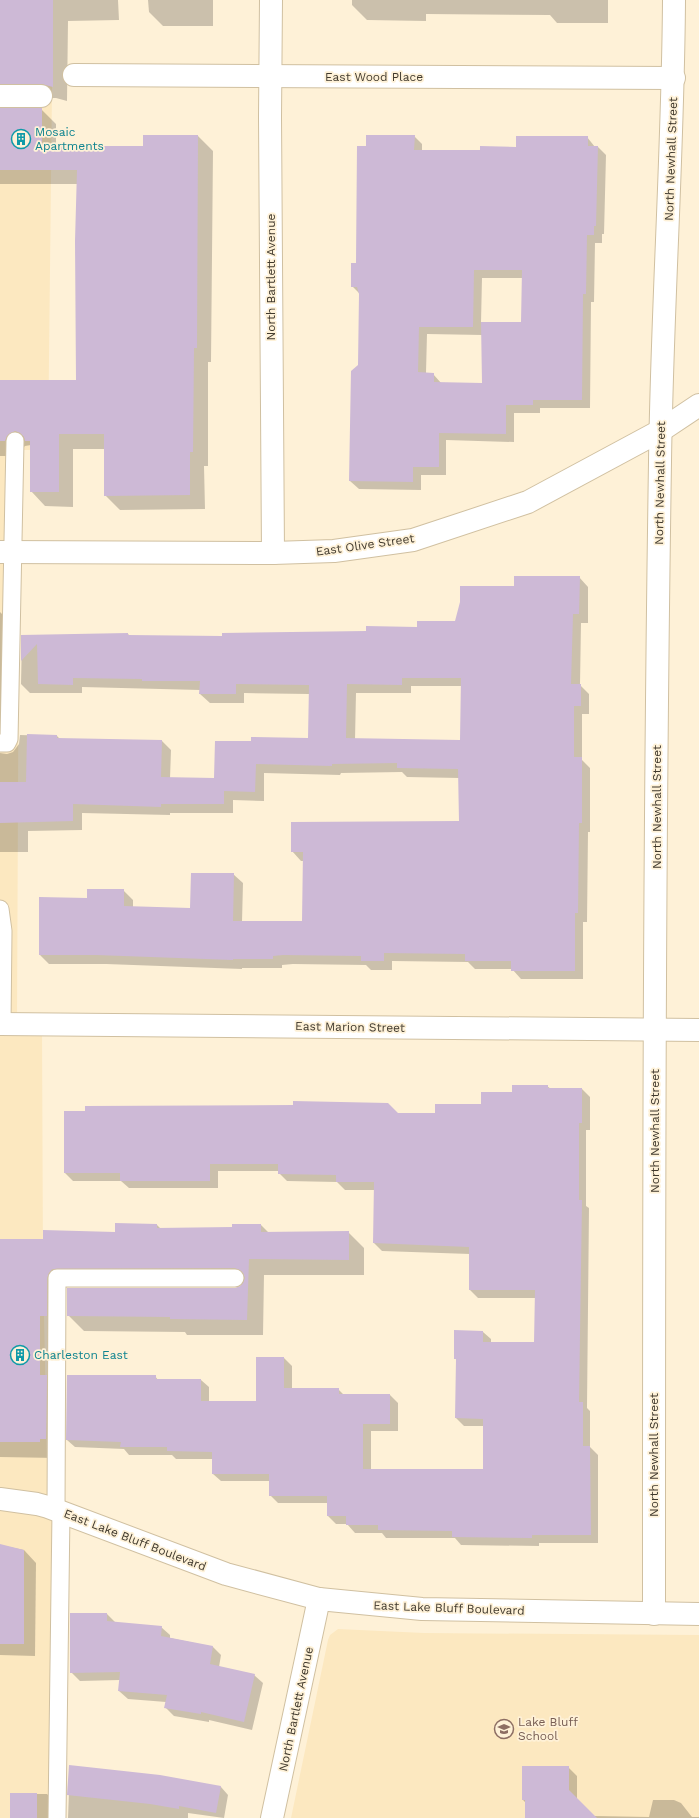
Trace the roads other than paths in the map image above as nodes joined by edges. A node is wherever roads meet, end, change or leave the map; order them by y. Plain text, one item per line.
1 (271, 0) edge
2 (674, 0) edge
3 (74, 75) dead end
4 (270, 76) junction
5 (674, 78) junction
6 (0, 96) edge
7 (41, 96) dead end
8 (699, 405) edge
9 (660, 432) junction
10 (15, 441) dead end
11 (7, 552) edge
12 (272, 553) junction
13 (0, 743) edge
14 (0, 909) edge
15 (1, 1024) edge
16 (655, 1030) junction
17 (699, 1030) edge
18 (235, 1278) dead end
19 (0, 1499) edge
20 (58, 1511) junction
21 (319, 1599) junction
22 (654, 1614) junction
23 (699, 1614) edge
24 (57, 1818) edge
25 (272, 1818) edge

1 - 4 street, North Bartlett Avenue
2 - 5 street, North Newhall Street
3 - 4 street, East Wood Place
4 - 5 street, East Wood Place
4 - 12 street, North Bartlett Avenue
5 - 9 street, North Newhall Street
6 - 7 street
8 - 9 street, East Olive Street
9 - 12 street, East Olive Street
9 - 16 street, North Newhall Street
10 - 11 lane
11 - 12 street, East Olive Street
11 - 13 lane
14 - 15 lane
15 - 16 street, East Marion Street
16 - 17 street, East Marion Street
16 - 22 street, North Newhall Street
18 - 20 lane
19 - 20 street, East Lake Bluff Boulevard
20 - 21 street, East Lake Bluff Boulevard
20 - 24 lane
21 - 22 street, East Lake Bluff Boulevard
21 - 25 street, North Bartlett Avenue
22 - 23 street, East Lake Bluff Boulevard

